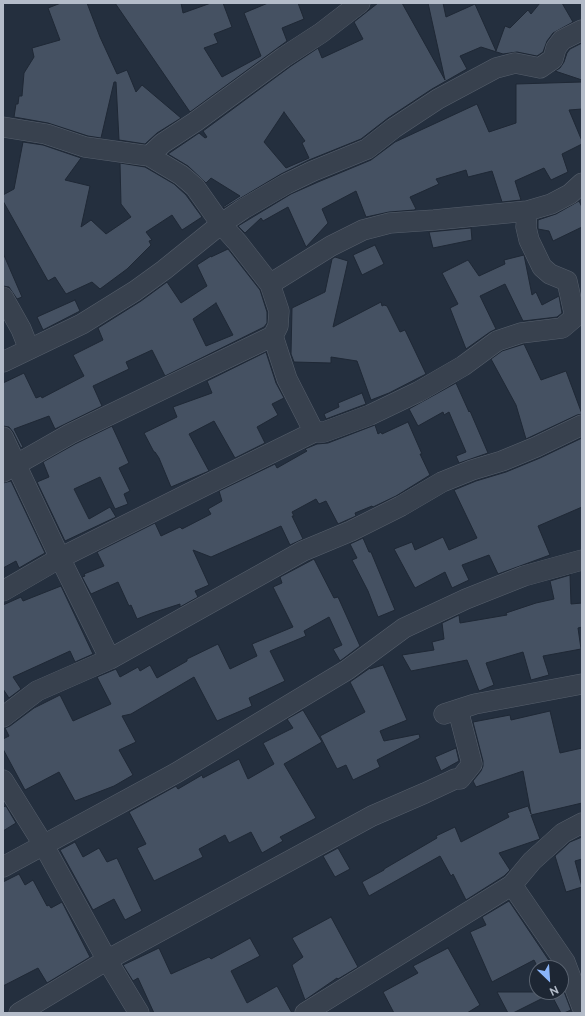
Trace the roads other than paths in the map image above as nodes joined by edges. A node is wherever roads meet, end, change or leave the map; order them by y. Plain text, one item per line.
1 (360, 3) edge
2 (582, 30) edge
3 (3, 127) edge
4 (149, 156) junction
5 (582, 183) edge
6 (528, 211) junction
7 (221, 224) junction
8 (270, 284) junction
9 (3, 296) edge
10 (273, 336) junction
11 (29, 349) junction
12 (3, 362) edge
13 (582, 425) edge
14 (314, 432) junction
15 (3, 437) edge
16 (10, 468) edge
17 (60, 558) junction
18 (582, 560) edge
19 (3, 591) edge
20 (110, 659) junction
21 (582, 684) edge
22 (3, 717) edge
23 (3, 780) edge
24 (582, 823) edge
25 (43, 844) junction
26 (3, 867) edge
27 (512, 885) junction
28 (107, 960) junction
29 (574, 960) edge
30 (582, 1008) edge
31 (19, 1013) edge
32 (139, 1013) edge
33 (305, 1013) edge
34 (574, 1013) edge

1 - 4 street
2 - 7 street
3 - 4 street
4 - 7 street
5 - 6 street
6 - 8 street
6 - 14 street
7 - 8 street
7 - 11 street
8 - 10 street
9 - 11 street
10 - 14 street
10 - 16 street
11 - 12 street
13 - 20 street
14 - 17 street
15 - 16 street
16 - 17 street
17 - 19 street
17 - 20 street
18 - 25 street
20 - 22 street
21 - 28 street
23 - 25 street
24 - 27 street
25 - 26 street
25 - 28 street
27 - 29 street
27 - 33 street
28 - 31 street
28 - 32 street
29 - 30 street
30 - 34 street

